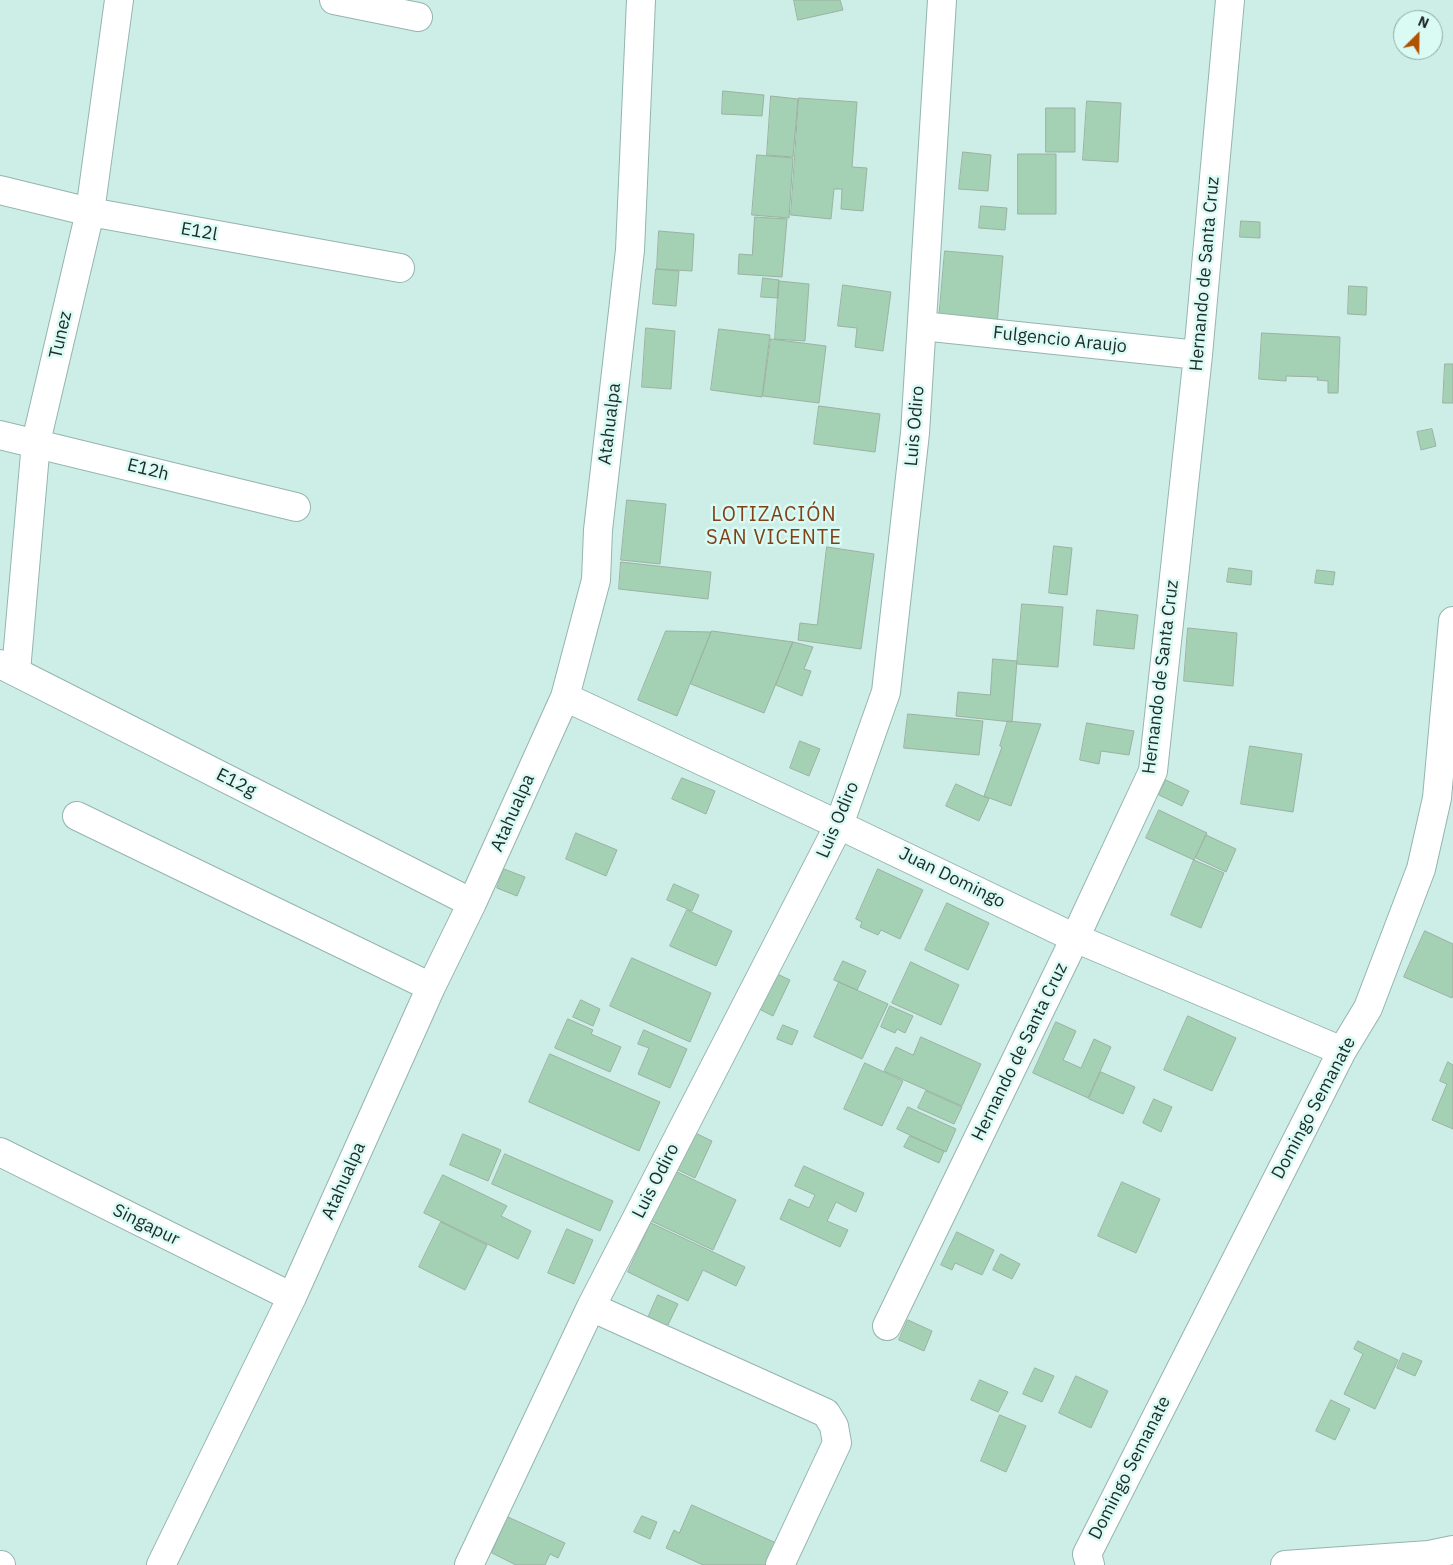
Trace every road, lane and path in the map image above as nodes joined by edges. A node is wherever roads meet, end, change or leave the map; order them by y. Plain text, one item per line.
1 (119, 0) edge
2 (334, 0) edge
3 (641, 0) edge
4 (942, 0) edge
5 (1230, 0) edge
6 (418, 17) dead end
7 (0, 190) edge
8 (90, 212) junction
9 (400, 268) dead end
10 (922, 326) junction
11 (1198, 355) junction
12 (0, 435) edge
13 (36, 442) junction
14 (296, 507) dead end
15 (1453, 621) edge
16 (8, 667) edge
17 (565, 697) junction
18 (77, 816) dead end
19 (839, 825) junction
20 (472, 903) junction
21 (1075, 938) junction
22 (431, 987) junction
23 (1342, 1051) junction
24 (0, 1152) edge
25 (292, 1297) junction
26 (591, 1307) junction
27 (887, 1326) dead end
28 (1453, 1550) edge
29 (161, 1565) edge
30 (469, 1565) edge
31 (780, 1565) edge
32 (1090, 1565) edge
33 (1285, 1565) edge

1 - 8 street, Tunez
2 - 6 street
3 - 17 street, Atahualpa
4 - 10 street, Luis Odiro
5 - 11 street, Hernando de Santa Cruz
7 - 8 street, E12l
8 - 9 street, E12l
8 - 13 street, Tunez
10 - 11 street, Fulgencio Araujo
10 - 19 street, Luis Odiro
11 - 21 street, Hernando de Santa Cruz
12 - 13 street, E12h
13 - 14 street, E12h
13 - 16 street, Tunez
15 - 23 street, Domingo Semanate
16 - 20 street, E12g
17 - 19 street, Juan Domingo
17 - 20 street, Atahualpa
18 - 22 street
19 - 21 street, Juan Domingo
19 - 26 street, Luis Odiro
20 - 22 street, Atahualpa
21 - 23 street, Juan Domingo
21 - 27 street, Hernando de Santa Cruz
22 - 25 street, Atahualpa
23 - 32 street, Domingo Semanate
24 - 25 street, Singapur
25 - 29 street, Atahualpa
26 - 30 street, Luis Odiro
26 - 31 street
28 - 33 street

